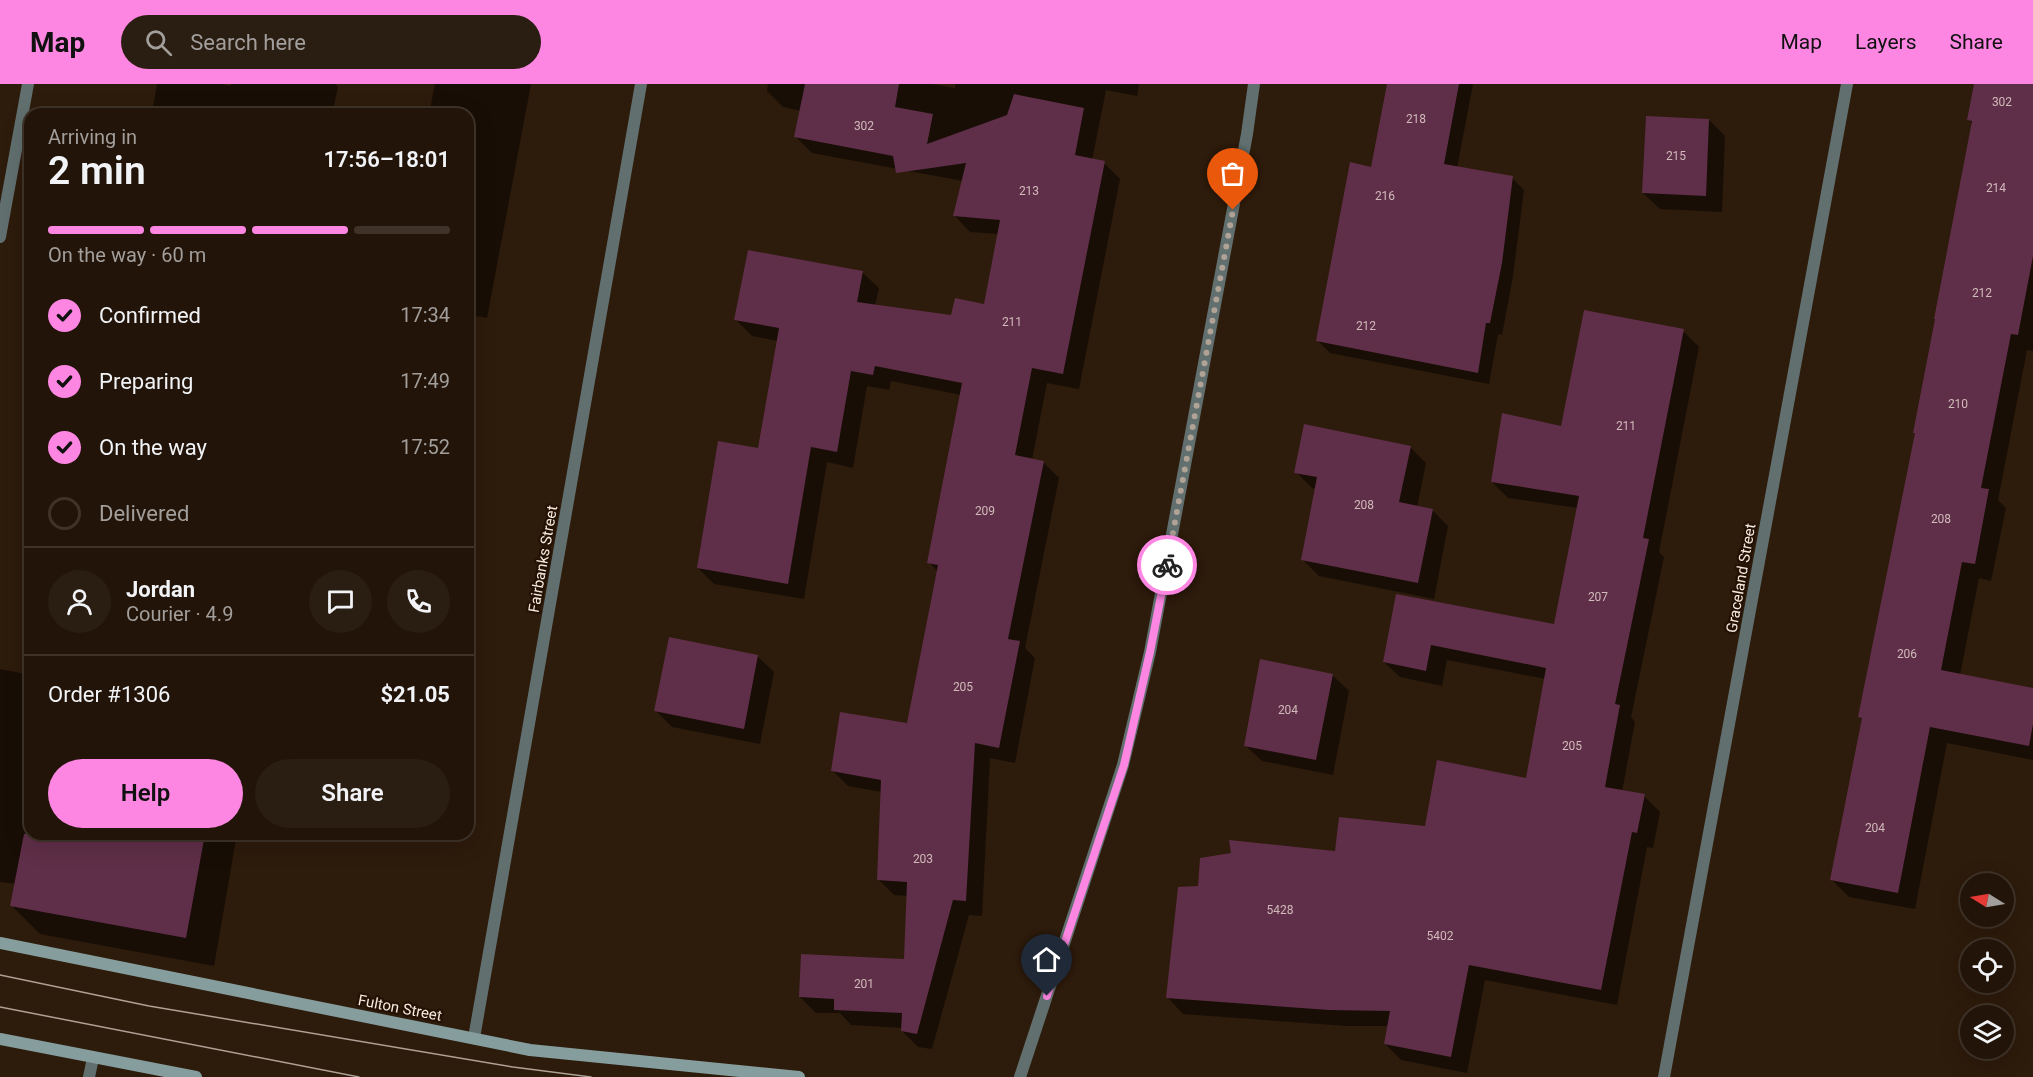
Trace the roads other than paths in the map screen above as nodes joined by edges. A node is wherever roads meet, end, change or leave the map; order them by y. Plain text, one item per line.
1 (28, 84) edge
2 (641, 84) edge
3 (1254, 84) edge
4 (1846, 84) edge
5 (0, 237) edge
6 (0, 943) edge
7 (474, 1038) junction
8 (0, 1039) edge
9 (93, 1058) junction
10 (89, 1077) edge
11 (196, 1077) edge
12 (799, 1077) edge
13 (1020, 1077) edge
14 (1665, 1077) edge

1 - 5 street
2 - 7 street, Fairbanks Street
3 - 13 street
4 - 14 street, Graceland Street
6 - 7 main road, Fulton Street
7 - 12 main road, Fulton Street
8 - 9 main road
9 - 10 street
9 - 11 main road

